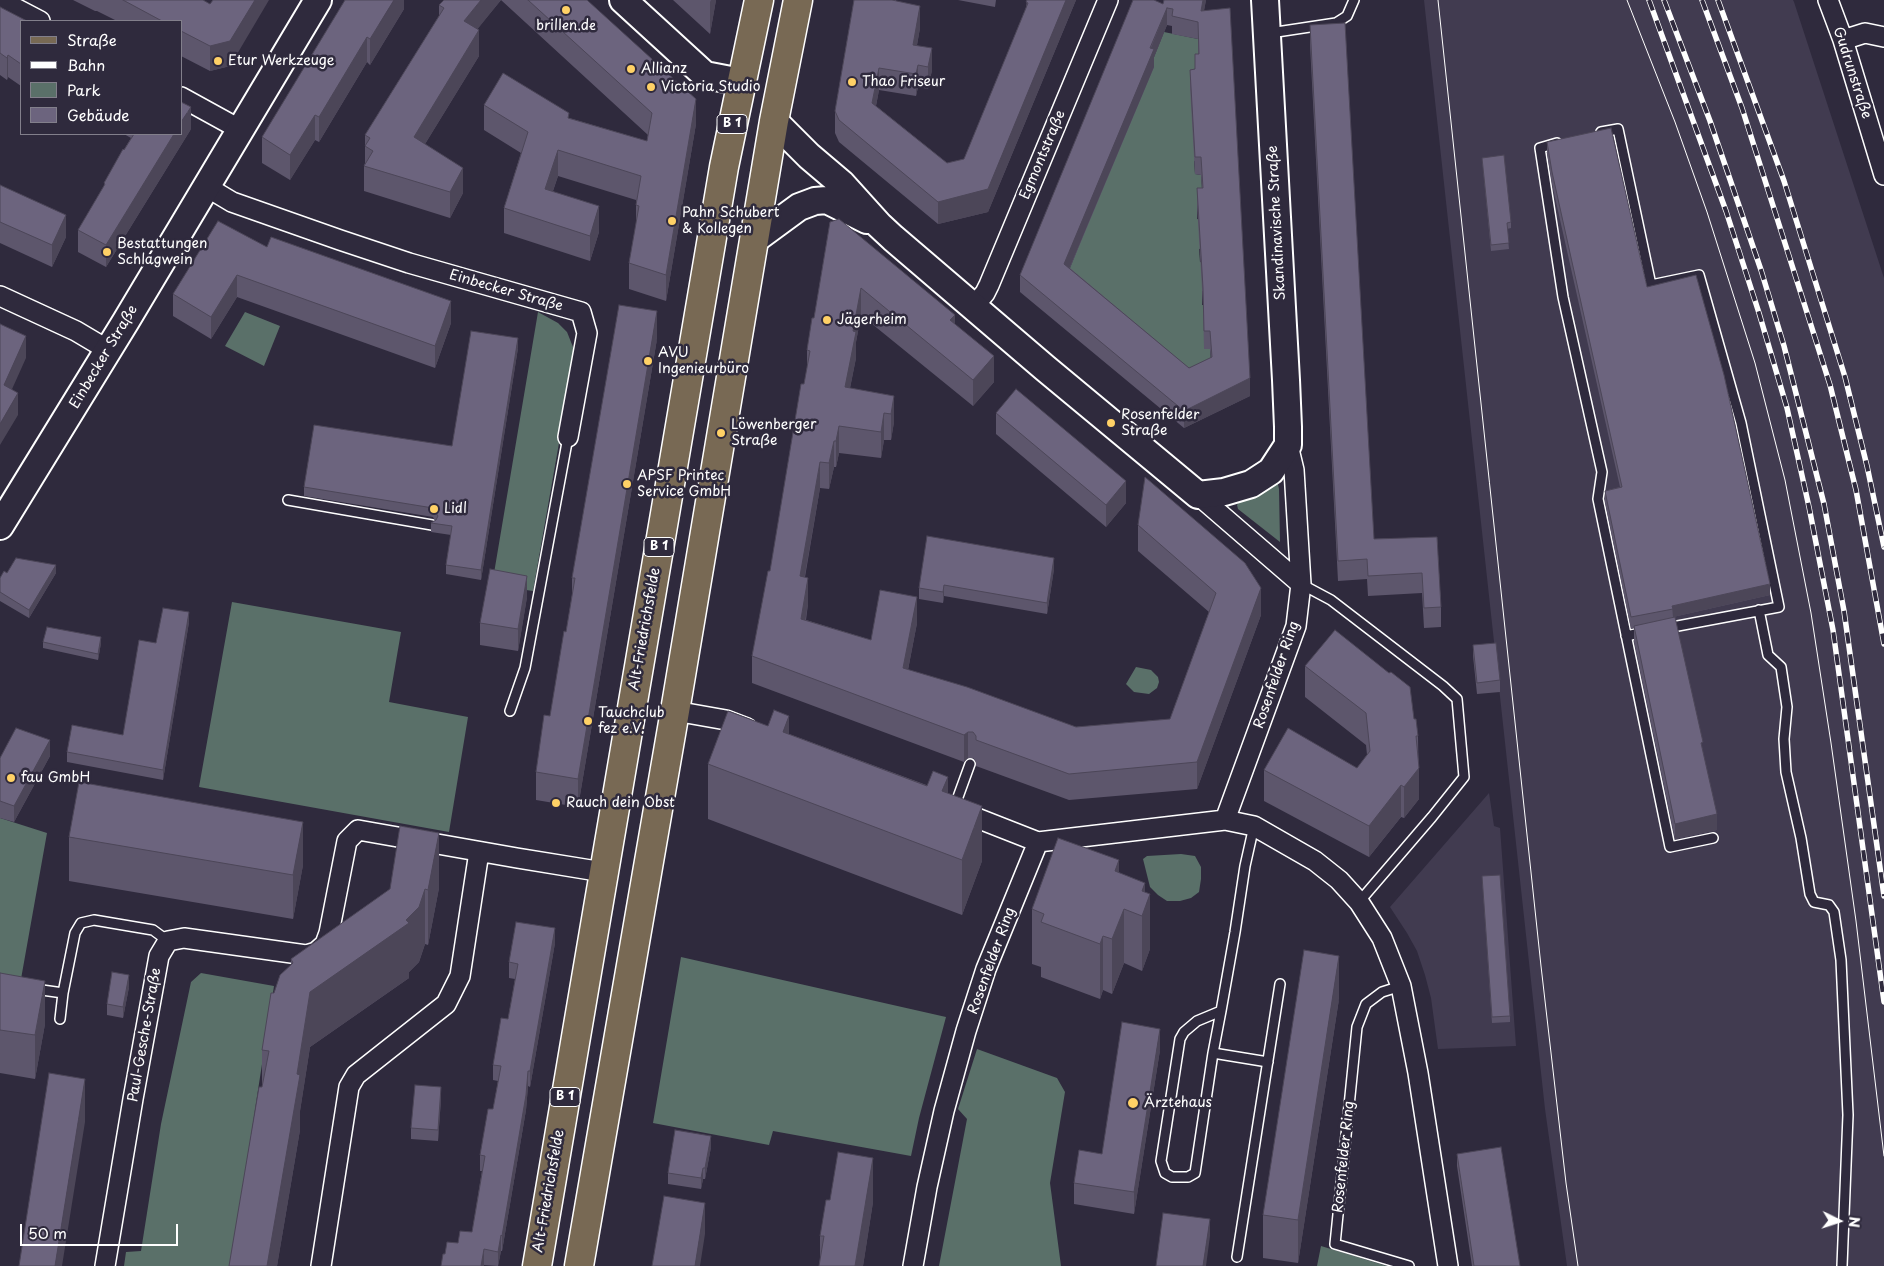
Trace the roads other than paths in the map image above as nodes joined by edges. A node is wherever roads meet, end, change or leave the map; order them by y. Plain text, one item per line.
1 (0, 0) edge
2 (318, 0) edge
3 (623, 0) edge
4 (759, 0) edge
5 (798, 0) edge
6 (1108, 0) edge
7 (1265, 0) edge
8 (1354, 0) edge
9 (1828, 0) edge
10 (38, 20) edge
11 (1267, 33) junction
12 (1884, 37) edge
13 (1843, 40) junction
14 (741, 82) junction
15 (182, 98) edge
16 (774, 121) junction
17 (240, 130) junction
18 (1588, 135) edge
19 (1565, 140) edge
20 (1884, 175) edge
21 (207, 187) junction
22 (880, 225) junction
23 (754, 240) junction
24 (0, 296) edge
25 (973, 307) junction
26 (108, 350) junction
27 (568, 437) joint
28 (1288, 445) junction
29 (1198, 495) junction
30 (288, 500) dead end
31 (432, 525) edge
32 (0, 526) edge
33 (1301, 584) junction
34 (1759, 610) junction
35 (1626, 636) junction
36 (510, 711) dead end
37 (675, 711) junction
38 (760, 733) edge
39 (970, 764) dead end
40 (946, 806) joint
41 (1225, 820) junction
42 (1254, 826) junction
43 (1713, 838) dead end
44 (1038, 842) junction
45 (479, 852) junction
46 (603, 872) junction
47 (1359, 902) junction
48 (168, 940) junction
49 (1280, 984) dead end
50 (1401, 986) junction
51 (27, 987) edge
52 (63, 993) junction
53 (1221, 1011) junction
54 (60, 1018) dead end
55 (1214, 1053) junction
56 (1268, 1062) junction
57 (1237, 1257) dead end
58 (105, 1266) edge
59 (321, 1266) edge
60 (537, 1266) edge
61 (579, 1266) edge
62 (913, 1266) edge
63 (1409, 1266) edge
64 (1448, 1266) edge
65 (1842, 1266) edge

1 - 10 street
2 - 17 street, Einbecker Straße
3 - 14 street
4 - 14 main road, B 1
5 - 16 main road
6 - 25 street, Egmontstraße
7 - 11 street, Skandinavische Straße
8 - 11 lane
9 - 13 street, Gudrunstraße
11 - 28 street, Skandinavische Straße
12 - 13 street
13 - 20 street, Gudrunstraße
14 - 46 main road, Alt-Friedrichsfelde / B 1
15 - 17 street
16 - 22 street
16 - 23 main road
17 - 21 street, Einbecker Straße
18 - 34 lane
19 - 35 lane
21 - 26 street, Einbecker Straße
21 - 27 street, Einbecker Straße
22 - 23 street
22 - 25 street
23 - 37 main road
24 - 26 street
25 - 29 street
26 - 32 street, Einbecker Straße
27 - 36 lane
28 - 29 street
28 - 33 street, Skandinavische Straße
29 - 33 street
30 - 31 lane
33 - 41 street, Rosenfelder Ring
33 - 47 lane
34 - 35 lane
34 - 65 lane
35 - 43 lane
37 - 38 street
37 - 61 main road
39 - 40 lane
40 - 44 street
41 - 42 street
41 - 44 street
42 - 47 street
42 - 53 lane
44 - 62 street, Rosenfelder Ring
45 - 46 street
45 - 48 street
45 - 59 street
46 - 60 main road, Alt-Friedrichsfelde / B 1
47 - 50 street
48 - 52 lane
48 - 58 street, Paul-Gesche-Straße
49 - 56 lane
50 - 63 lane, Rosenfelder Ring
50 - 64 street
51 - 52 lane
52 - 54 lane
53 - 55 lane
53 - 55 lane
55 - 56 lane
56 - 57 lane

